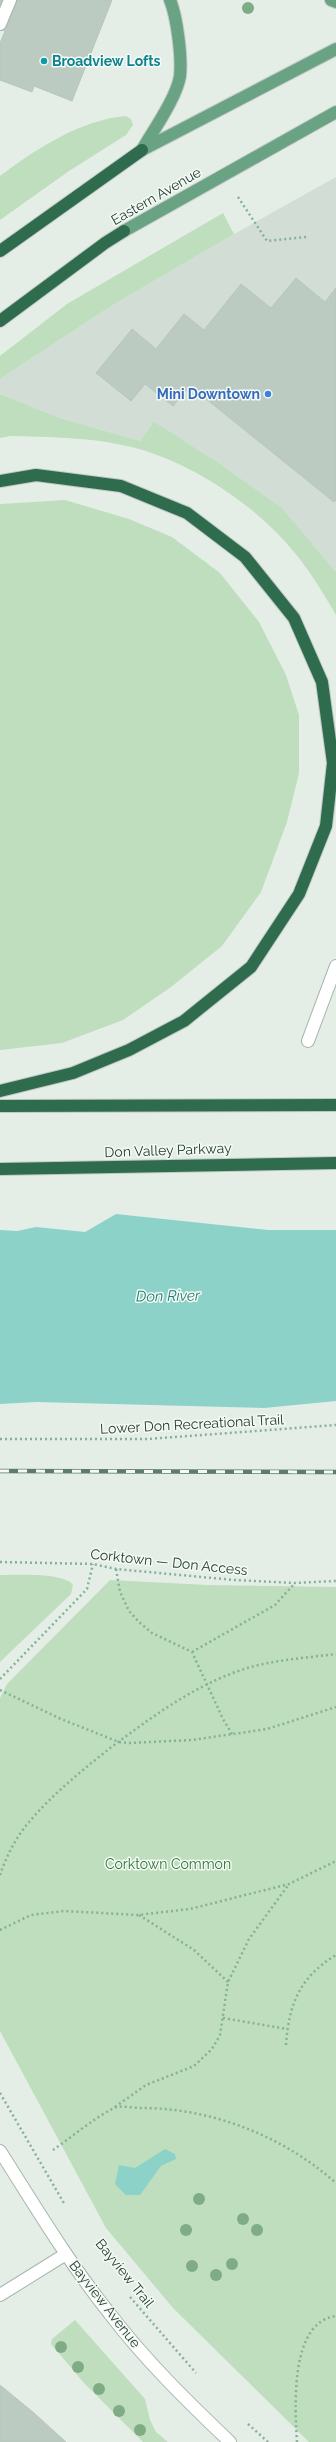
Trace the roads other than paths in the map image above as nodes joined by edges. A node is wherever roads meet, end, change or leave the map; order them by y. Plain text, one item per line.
1 (10, 0) edge
2 (170, 0) edge
3 (331, 0) edge
4 (336, 2) edge
5 (0, 24) edge
6 (336, 49) edge
7 (336, 112) edge
8 (142, 150) junction
9 (124, 232) joint
10 (0, 251) edge
11 (0, 321) edge
12 (0, 481) edge
13 (336, 966) edge
14 (308, 1041) dead end
15 (0, 1091) edge
16 (336, 1104) edge
17 (0, 1106) edge
18 (336, 1162) edge
19 (0, 1170) edge
20 (0, 2151) edge
21 (66, 2254) junction
22 (0, 2295) edge
23 (230, 2442) edge

1 - 5 street
2 - 8 main road
3 - 4 main road
6 - 8 main road
7 - 9 main road, Eastern Avenue
8 - 10 highway
9 - 11 highway, Eastern Avenue
12 - 15 highway
13 - 14 street
16 - 17 highway
18 - 19 highway, Don Valley Parkway
20 - 21 street, Bayview Avenue
21 - 22 street
21 - 23 street, Bayview Avenue

